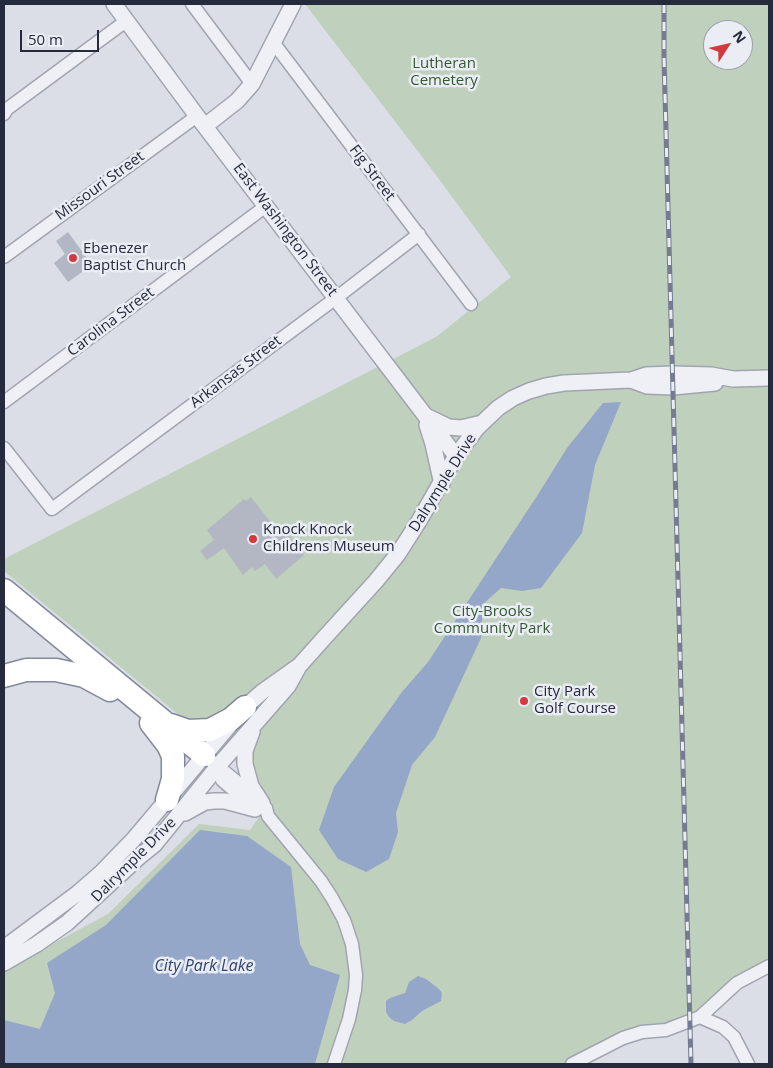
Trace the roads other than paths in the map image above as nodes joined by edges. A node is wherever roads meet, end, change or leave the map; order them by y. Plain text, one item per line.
1 (114, 4) edge
2 (192, 4) edge
3 (293, 4) edge
4 (126, 20) junction
5 (273, 42) junction
6 (252, 84) junction
7 (4, 114) edge
8 (201, 121) junction
9 (266, 206) junction
10 (419, 234) junction
11 (4, 257) edge
12 (336, 298) junction
13 (471, 304) dead end
14 (769, 378) edge
15 (4, 402) edge
16 (423, 414) junction
17 (482, 423) junction
18 (4, 448) edge
19 (456, 456) junction
20 (442, 484) junction
21 (4, 590) edge
22 (4, 676) edge
23 (250, 715) junction
24 (157, 722) junction
25 (209, 764) junction
26 (173, 808) junction
27 (262, 809) junction
28 (139, 856) junction
29 (4, 948) edge
30 (4, 964) edge
31 (769, 966) edge
32 (700, 1017) junction
33 (334, 1064) edge
34 (572, 1064) edge
35 (748, 1064) edge

1 - 4 street, East Washington Street
2 - 6 street
3 - 5 street
4 - 7 street
4 - 8 street, East Washington Street
5 - 6 street
5 - 10 street, Fig Street
6 - 8 street
8 - 9 street, East Washington Street
8 - 11 street, Missouri Street
9 - 12 street, East Washington Street
9 - 15 street, Carolina Street
10 - 12 street, Arkansas Street
10 - 13 street, Fig Street
12 - 16 street, East Washington Street
12 - 18 street, Arkansas Street
14 - 17 street, Dalrymple Drive
16 - 17 street
16 - 19 street, East Washington Street
16 - 20 street
17 - 19 street, Dalrymple Drive
19 - 20 street, Dalrymple Drive
20 - 23 street, Dalrymple Drive
21 - 24 highway
22 - 24 highway
23 - 24 highway
23 - 25 street, Dalrymple Drive
23 - 27 street
24 - 25 highway
24 - 26 highway
25 - 26 street, Dalrymple Drive
25 - 27 street
25 - 28 street
26 - 27 street
26 - 28 street, Dalrymple Drive
26 - 29 street, Dalrymple Drive
27 - 33 street
28 - 30 street, Dalrymple Drive
31 - 32 street
32 - 34 street
32 - 35 street

